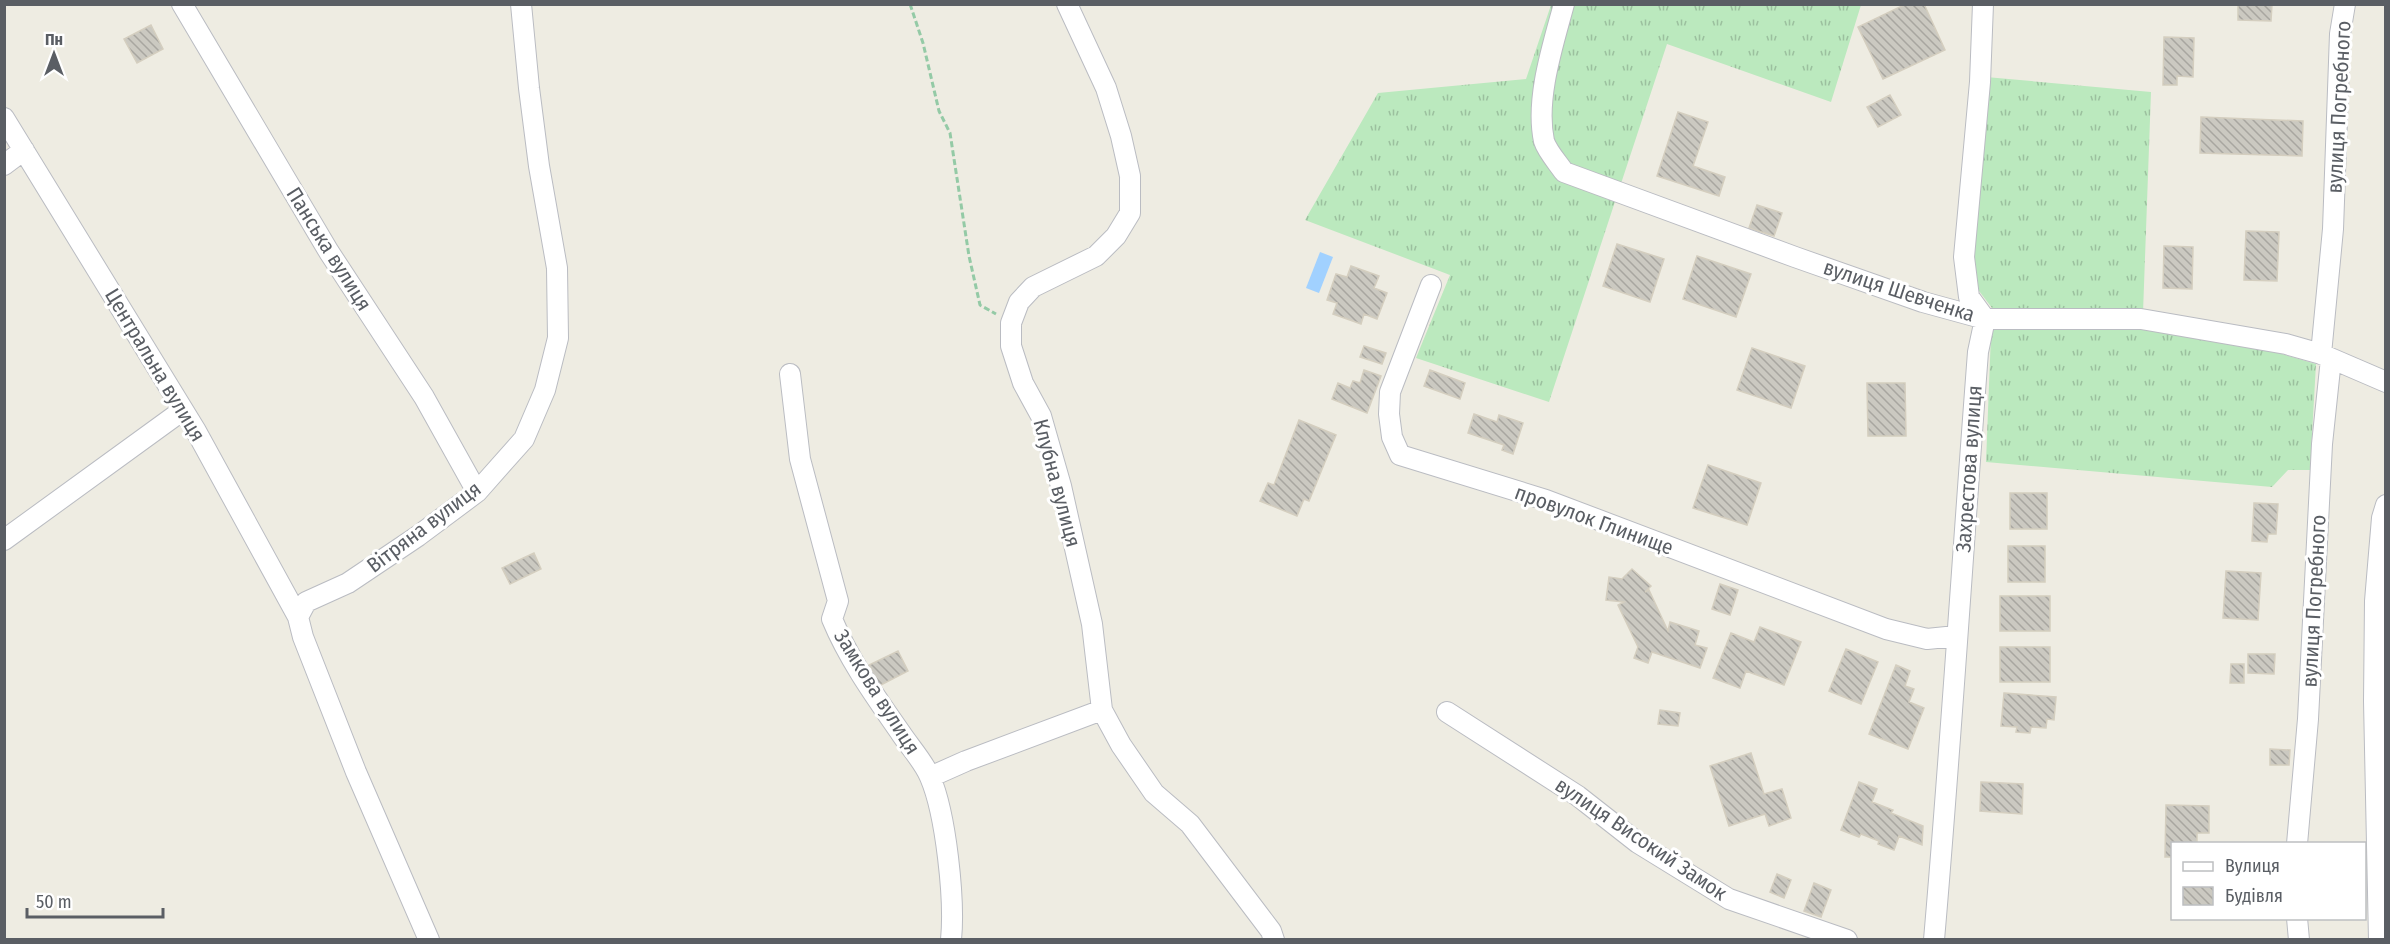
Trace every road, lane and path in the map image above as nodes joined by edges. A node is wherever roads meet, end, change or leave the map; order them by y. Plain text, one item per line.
1 (183, 4) edge
2 (522, 4) edge
3 (910, 4) edge
4 (1067, 4) edge
5 (1564, 4) edge
6 (2345, 4) edge
7 (1979, 7) edge
8 (4, 118) edge
9 (24, 150) junction
10 (4, 165) edge
11 (1431, 285) dead end
12 (1985, 319) junction
13 (1011, 323) junction
14 (2326, 357) junction
15 (790, 374) dead end
16 (2385, 382) edge
17 (183, 410) junction
18 (477, 492) junction
19 (2385, 505) edge
20 (4, 540) edge
21 (298, 617) junction
22 (1956, 636) junction
23 (1102, 710) junction
24 (1447, 712) dead end
25 (930, 777) junction
26 (2296, 842) edge
27 (2297, 920) edge
28 (429, 939) edge
29 (951, 939) edge
30 (1274, 939) edge
31 (1847, 939) edge
32 (1934, 939) edge
33 (2299, 939) edge
34 (2379, 939) edge

1 - 18 street, Панська вулиця
2 - 18 street, Вітряна вулиця
3 - 13 path
4 - 13 street
5 - 12 street, вулиця Шевченка
6 - 14 street, вулиця Погребного
7 - 12 street
8 - 9 street, Центральна вулиця
9 - 10 street
9 - 17 street, Центральна вулиця
11 - 22 street, провулок Глинище
12 - 14 street, вулиця Шевченка
12 - 22 street, Захрестова вулиця
13 - 23 street, Клубна вулиця
14 - 16 street, вулиця Шевченка
14 - 26 street, вулиця Погребного
15 - 25 street, Замкова вулиця
17 - 20 street
17 - 21 street, Центральна вулиця
18 - 21 street, Вітряна вулиця
19 - 34 street
21 - 28 street
22 - 32 street, Захрестова вулиця
23 - 25 street
23 - 30 street, Клубна вулиця
24 - 31 street, вулиця Високий Замок
25 - 29 street, Замкова вулиця
27 - 33 street

